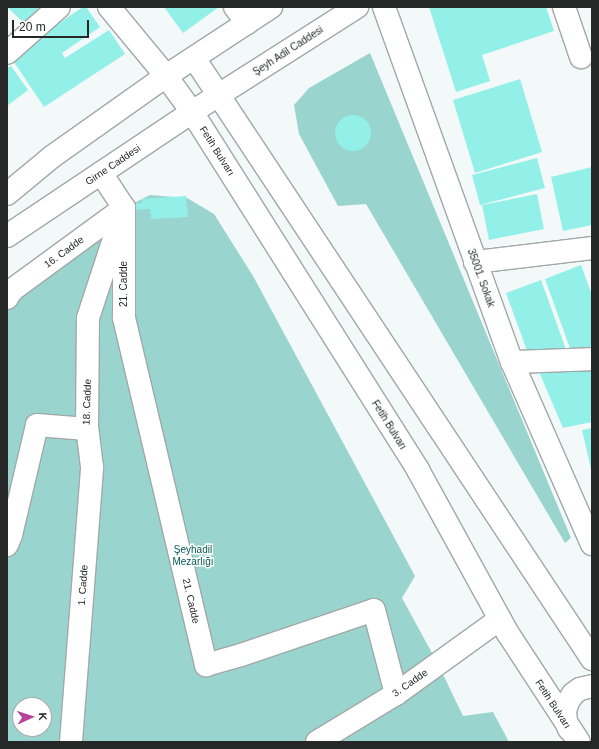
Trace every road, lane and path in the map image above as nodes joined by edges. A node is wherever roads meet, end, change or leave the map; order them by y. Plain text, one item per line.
1 (59, 7) edge
2 (109, 7) edge
3 (271, 7) edge
4 (357, 7) edge
5 (384, 7) edge
6 (564, 7) edge
7 (241, 15) edge
8 (7, 53) edge
9 (581, 57) dead end
10 (194, 58) junction
11 (166, 76) junction
12 (219, 95) junction
13 (192, 112) junction
14 (101, 173) junction
15 (7, 194) edge
16 (124, 208) junction
17 (7, 236) edge
18 (592, 248) edge
19 (475, 262) junction
20 (7, 298) edge
21 (592, 359) edge
22 (512, 362) junction
23 (87, 429) junction
24 (589, 531) edge
25 (7, 545) edge
26 (500, 619) junction
27 (592, 659) edge
28 (592, 686) edge
29 (396, 694) junction
30 (577, 738) edge
31 (71, 742) edge
32 (317, 742) edge

1 - 8 main road
2 - 11 main road, Fetih Bulvarı
3 - 7 main road
4 - 12 main road, Şeyh Adil Caddesi
5 - 19 main road, 35001. Sokak
6 - 9 main road
7 - 10 main road
10 - 11 main road
10 - 12 main road
11 - 13 main road, Fetih Bulvarı
11 - 15 main road
12 - 13 main road, Girne Caddesi
12 - 27 main road
13 - 14 main road, Girne Caddesi
13 - 26 main road, Fetih Bulvarı
14 - 16 main road
14 - 17 main road, Girne Caddesi
16 - 20 main road, 16. Cadde
16 - 23 main road, 18. Cadde
16 - 29 main road, 21. Cadde
18 - 19 main road
19 - 22 main road, 35001. Sokak
21 - 22 main road
22 - 24 main road, 35001. Sokak
23 - 25 main road, 18. Cadde
23 - 31 main road, 1. Cadde
26 - 29 main road, 3. Cadde
26 - 30 main road, Fetih Bulvarı
28 - 30 main road
29 - 32 main road, 3. Cadde

